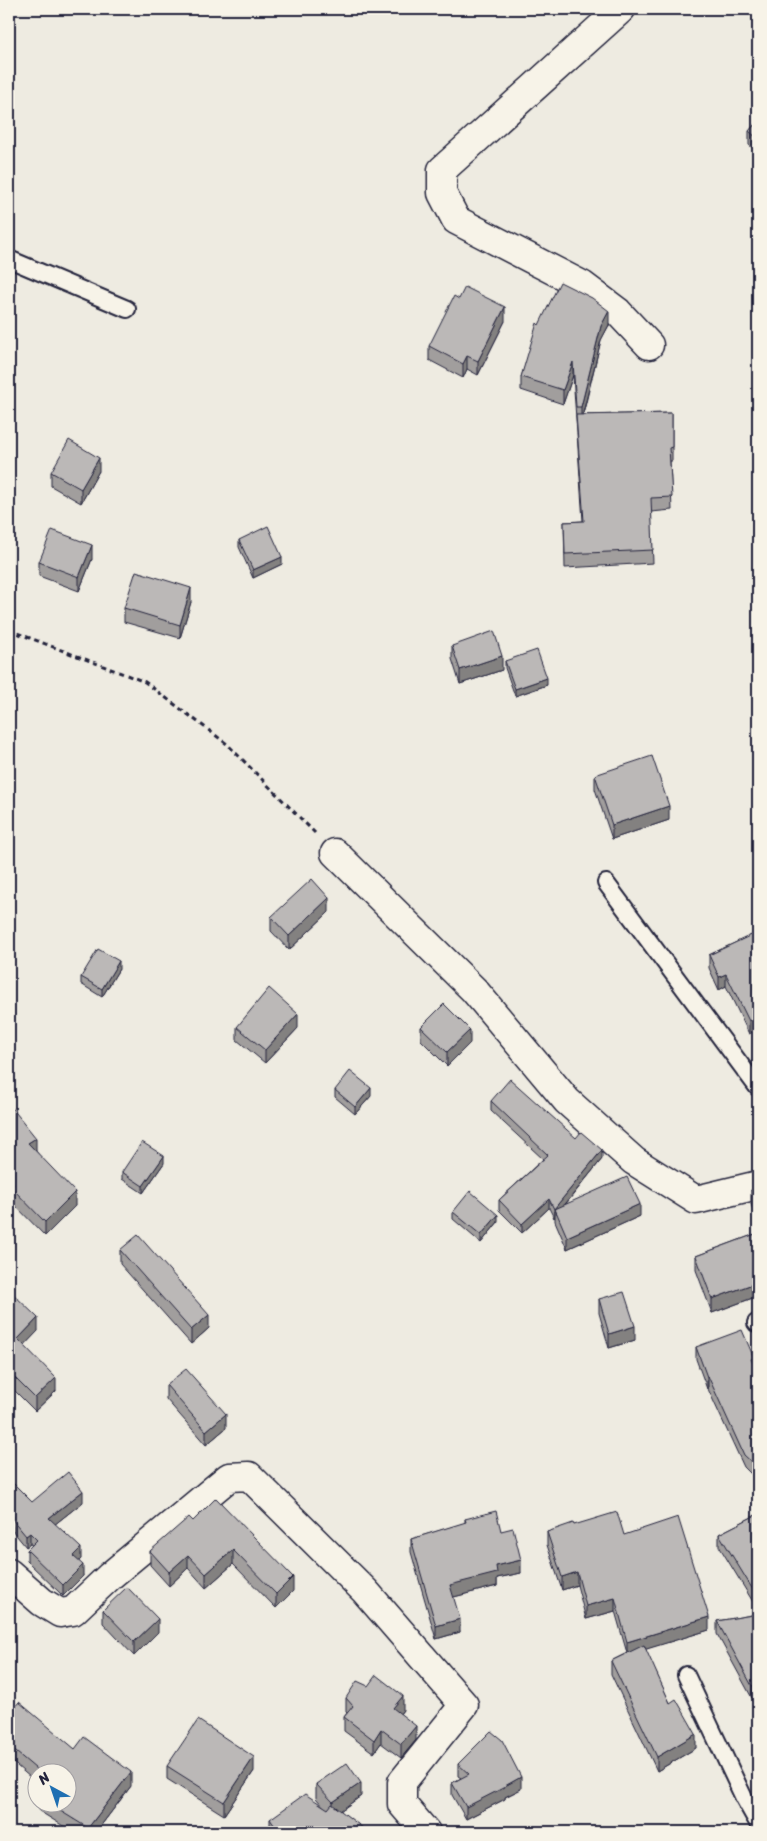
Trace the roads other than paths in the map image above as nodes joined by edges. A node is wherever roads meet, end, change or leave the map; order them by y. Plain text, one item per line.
1 (621, 9) edge
2 (9, 259) edge
3 (127, 309) dead end
4 (649, 345) dead end
5 (335, 853) road end
6 (606, 883) dead end
7 (758, 1088) edge
8 (758, 1184) edge
9 (9, 1573) edge
10 (686, 1675) dead end
11 (758, 1823) edge
12 (426, 1832) edge

1 - 4 street
2 - 3 lane
5 - 8 street
6 - 7 lane
9 - 12 street
10 - 11 lane

